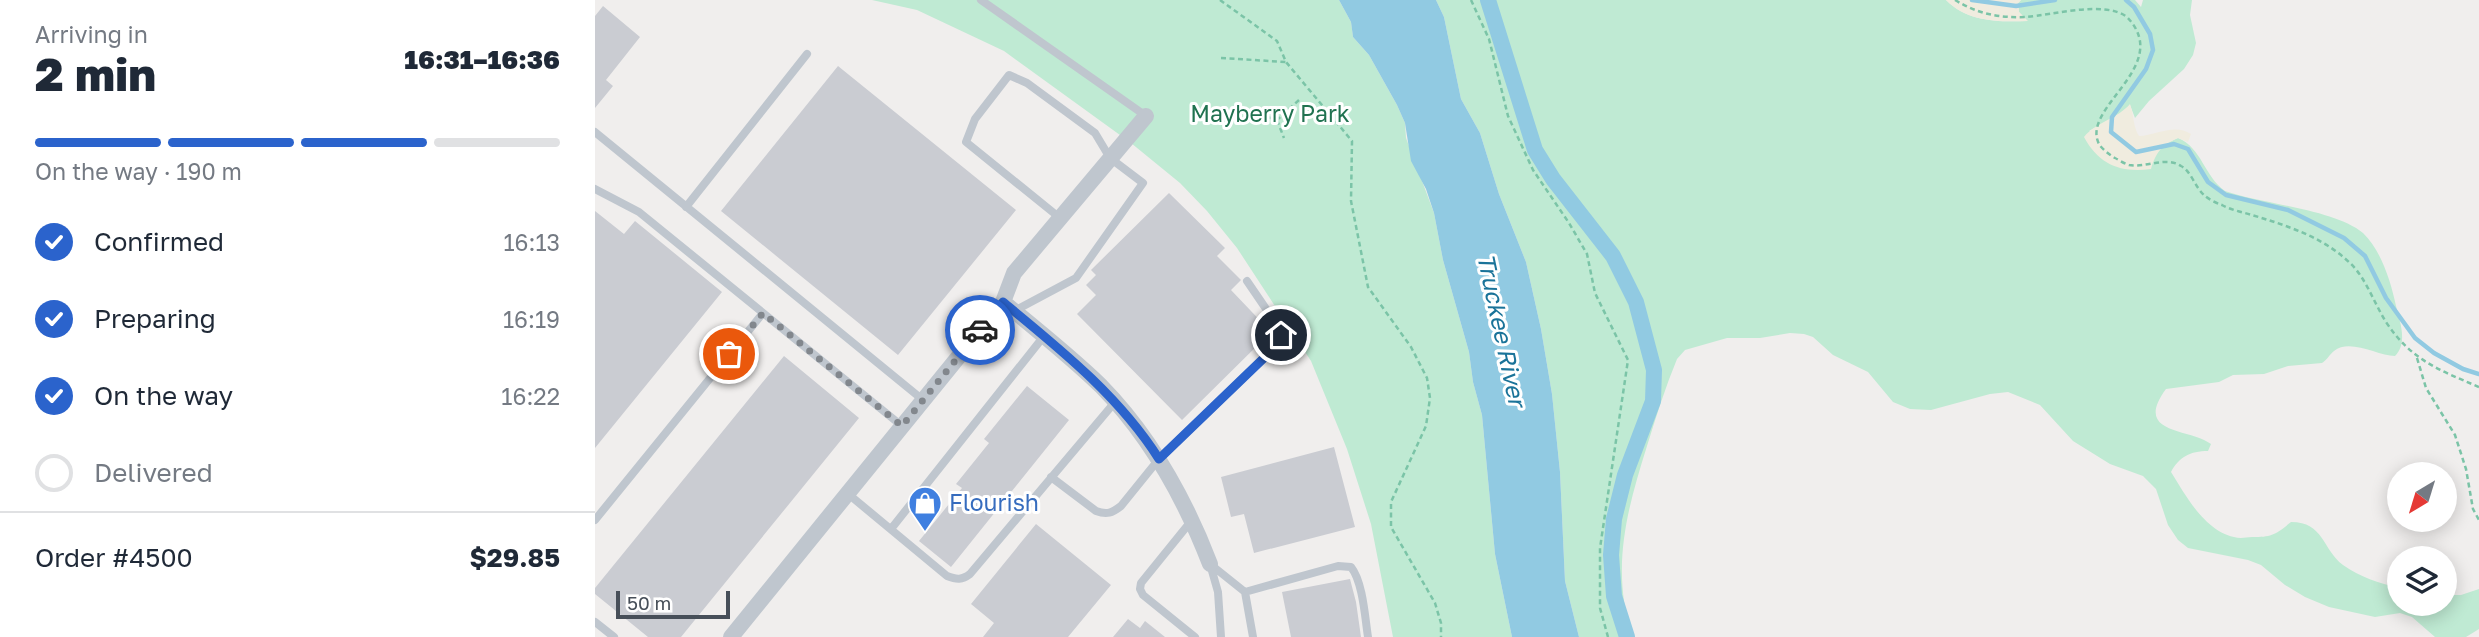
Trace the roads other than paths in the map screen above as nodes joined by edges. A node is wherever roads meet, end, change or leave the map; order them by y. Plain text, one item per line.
1 (981, 0) edge
2 (807, 54) dead end
3 (1146, 116) joint
4 (595, 132) edge
5 (1110, 158) junction
6 (595, 189) edge
7 (686, 207) junction
8 (1060, 218) junction
9 (1247, 281) dead end
10 (1008, 306) junction
11 (763, 313) junction
12 (1044, 336) junction
13 (923, 400) junction
14 (1115, 402) junction
15 (902, 426) junction
16 (1159, 459) junction
17 (1051, 477) junction
18 (847, 493) junction
19 (595, 520) edge
20 (1192, 520) junction
21 (891, 529) junction
22 (1210, 565) junction
23 (1245, 592) junction
24 (595, 622) edge
25 (614, 637) edge
26 (731, 637) edge
27 (1195, 637) edge
28 (1221, 637) edge
29 (1252, 637) edge
30 (1368, 637) edge

1 - 3 lane
2 - 7 lane
3 - 5 street
4 - 7 lane
5 - 8 street
5 - 8 lane
5 - 10 lane
6 - 11 lane
7 - 13 lane
8 - 10 street
9 - 16 lane
10 - 12 street
10 - 13 street
11 - 15 lane
11 - 19 lane
12 - 14 street
12 - 21 lane
13 - 15 street
14 - 16 street
14 - 17 lane
15 - 18 street
16 - 17 lane
16 - 20 street
17 - 21 lane
18 - 21 lane
18 - 26 street
20 - 22 street
20 - 27 lane
22 - 23 lane
22 - 28 lane
23 - 29 lane
23 - 30 lane
24 - 25 lane

